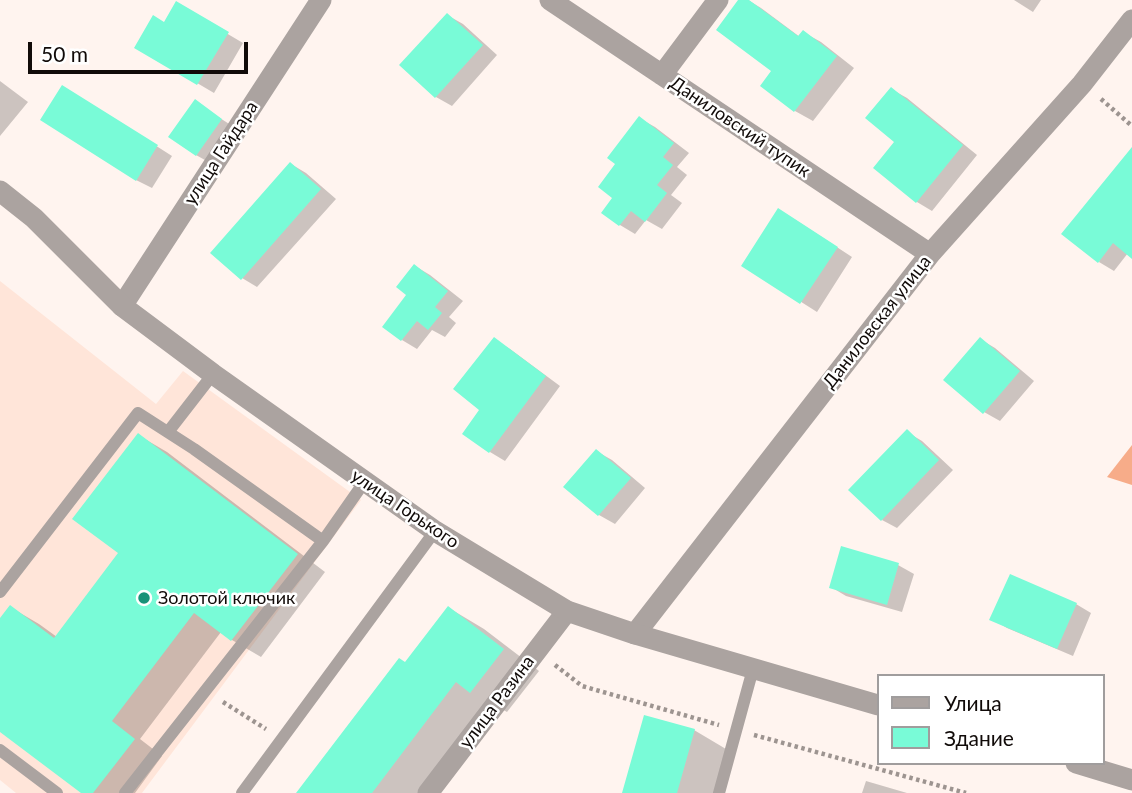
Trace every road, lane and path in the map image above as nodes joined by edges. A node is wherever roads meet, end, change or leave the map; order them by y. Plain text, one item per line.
1 (321, 0) edge
2 (550, 0) edge
3 (718, 0) edge
4 (1132, 20) edge
5 (662, 75) junction
6 (1082, 84) junction
7 (1132, 126) edge
8 (0, 191) edge
9 (930, 254) junction
10 (122, 306) junction
11 (213, 374) junction
12 (168, 432) junction
13 (365, 481) junction
14 (435, 531) junction
15 (323, 541) junction
16 (0, 592) edge
17 (567, 611) junction
18 (635, 634) junction
19 (753, 669) junction
20 (215, 696) dead end
21 (876, 704) edge
22 (282, 739) junction
23 (0, 750) edge
24 (1083, 765) edge
25 (1132, 780) edge
26 (57, 793) edge
27 (125, 793) edge
28 (242, 793) edge
29 (428, 793) edge
30 (719, 793) edge

1 - 10 street, улица Гайдара
2 - 5 street, Даниловский тупик
3 - 5 street
4 - 6 street, Даниловская улица
5 - 9 street, Даниловский тупик
6 - 7 path
6 - 9 street, Даниловская улица
8 - 10 street, улица Горького
9 - 18 street, Даниловская улица
10 - 11 street, улица Горького
11 - 12 lane
11 - 13 street, улица Горького
12 - 15 lane
12 - 16 lane
13 - 14 street, улица Горького
13 - 15 lane
14 - 17 street, улица Горького
14 - 22 lane
15 - 27 lane
17 - 18 street, улица Горького
17 - 29 street, улица Разина
18 - 19 street, улица Горького
19 - 21 street, улица Горького
19 - 30 lane
20 - 22 path
22 - 28 lane
23 - 26 lane
24 - 25 street

